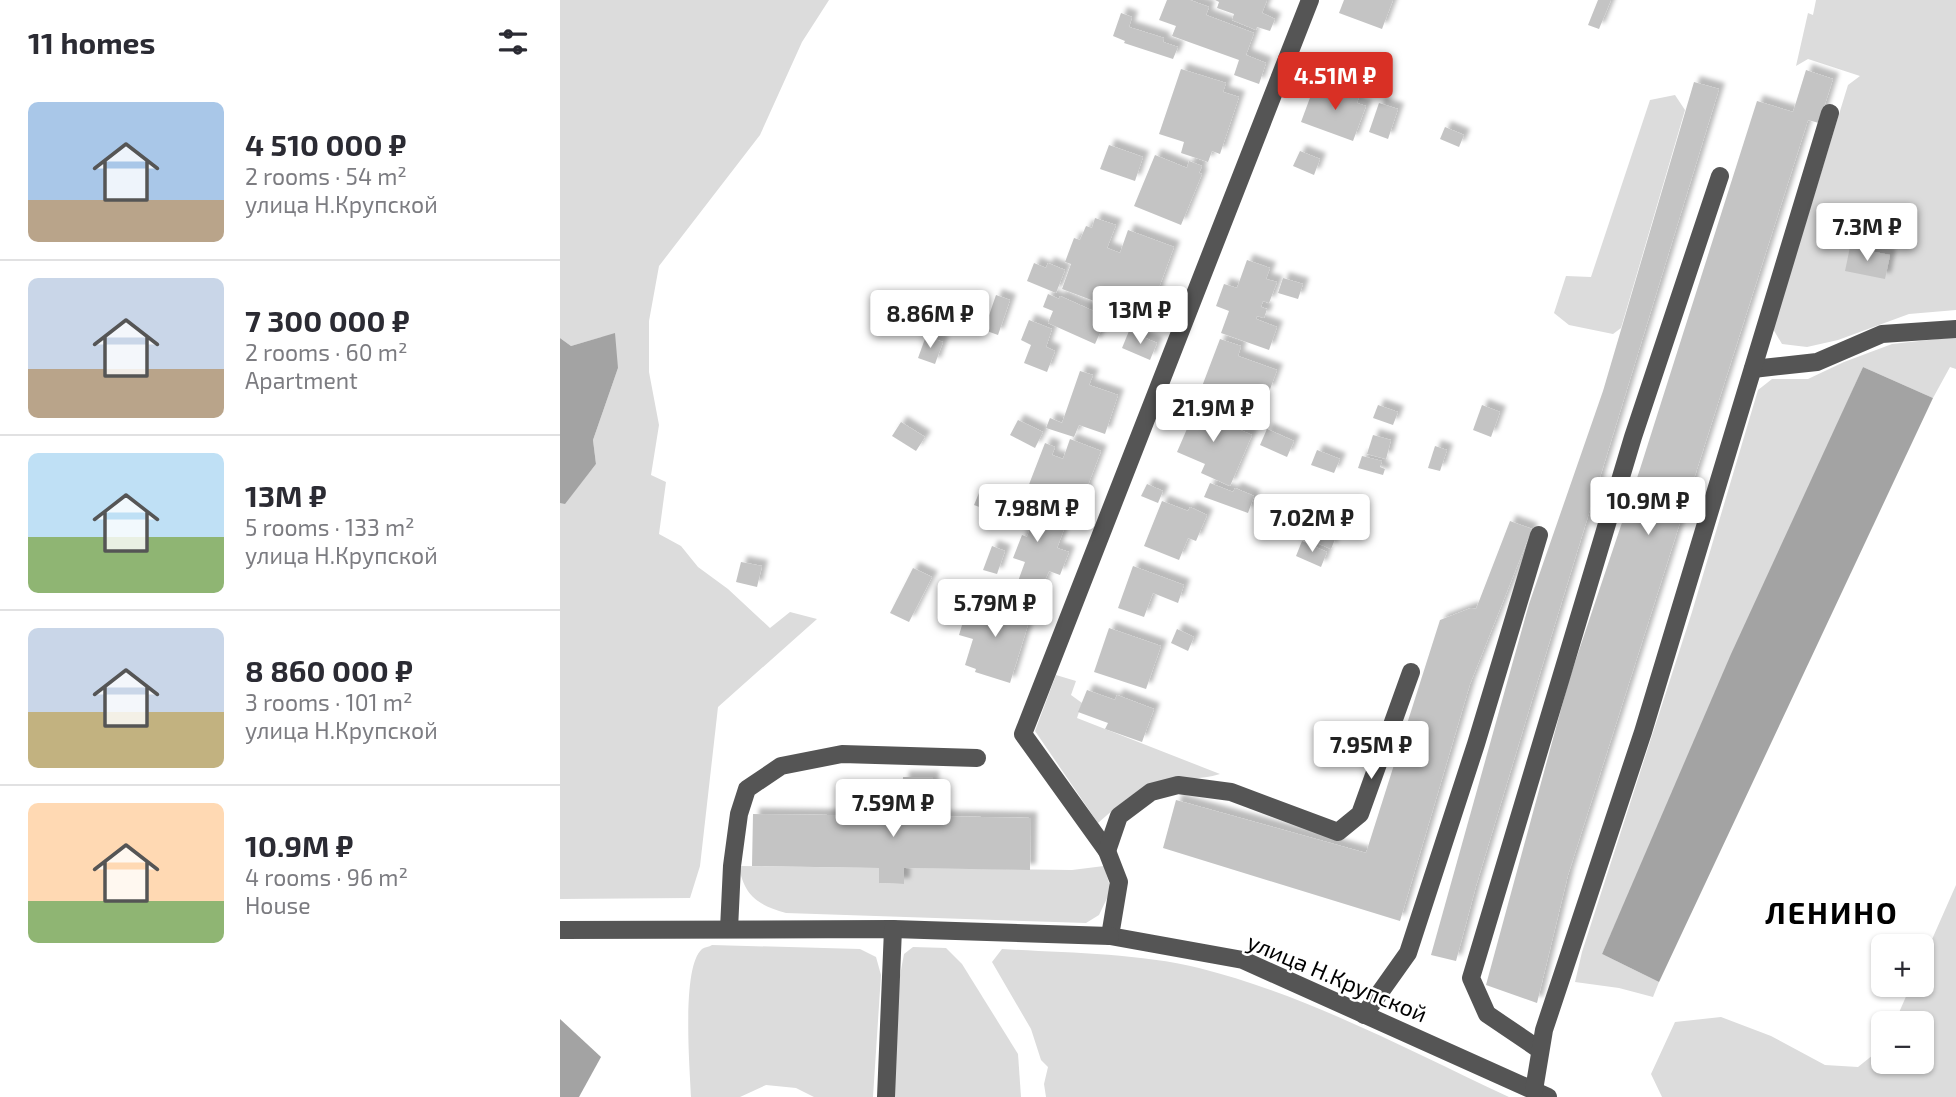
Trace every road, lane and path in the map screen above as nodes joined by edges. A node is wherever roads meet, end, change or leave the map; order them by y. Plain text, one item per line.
1 (1310, 0) edge
2 (1830, 113) dead end
3 (1720, 176) dead end
4 (1956, 329) edge
5 (1753, 369) junction
6 (1539, 535) dead end
7 (1411, 672) dead end
8 (977, 758) dead end
9 (1107, 851) junction
10 (729, 929) junction
11 (893, 929) junction
12 (560, 930) edge
13 (1110, 936) junction
14 (1364, 1016) junction
15 (1540, 1050) junction
16 (1541, 1094) edge
17 (886, 1097) edge

1 - 9 street
2 - 5 street
3 - 15 street
4 - 5 street
5 - 15 street
6 - 14 street
7 - 9 street
8 - 10 street
9 - 13 street
10 - 11 street, улица Н.Крупской
10 - 12 street, улица Н.Крупской
11 - 13 street, улица Н.Крупской
11 - 17 street
13 - 14 street, улица Н.Крупской
14 - 16 street, улица Н.Крупской
15 - 16 street

